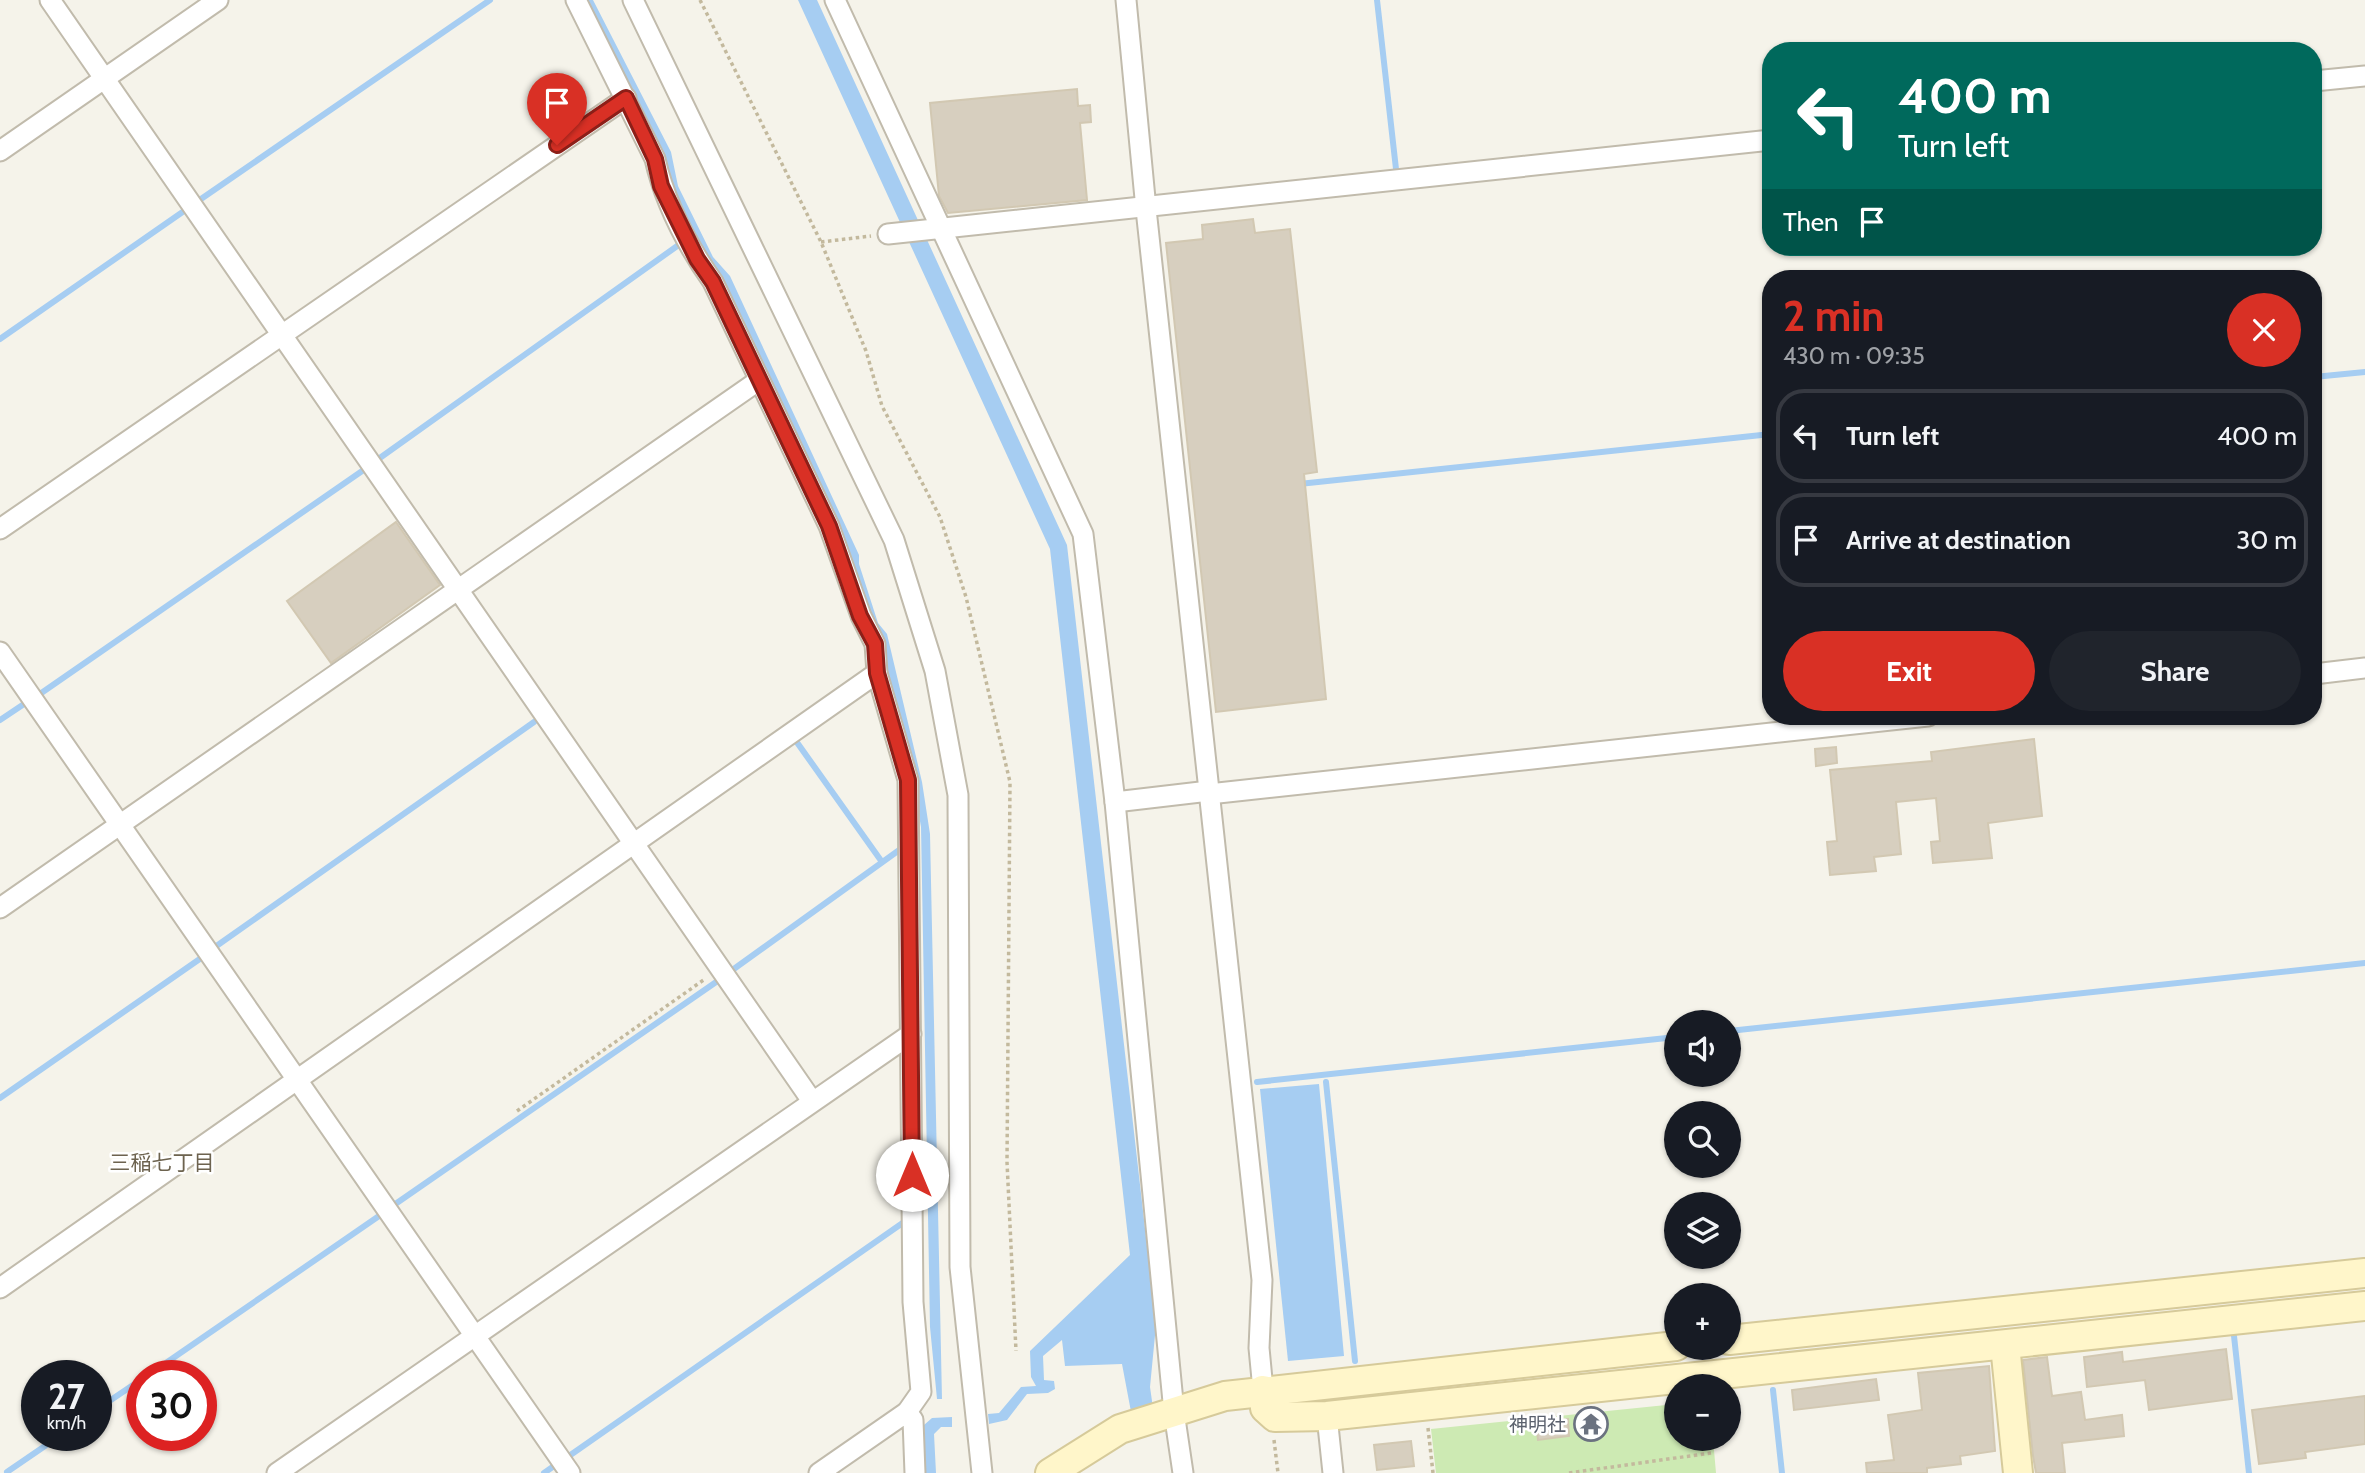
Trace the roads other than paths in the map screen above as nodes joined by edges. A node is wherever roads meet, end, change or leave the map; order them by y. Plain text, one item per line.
1 (50, 0) edge
2 (218, 0) edge
3 (576, 0) edge
4 (633, 0) edge
5 (835, 0) edge
6 (1126, 0) edge
7 (2365, 76) edge
8 (104, 79) junction
9 (2322, 80) edge
10 (626, 98) junction
11 (1762, 141) edge
12 (0, 151) edge
13 (1146, 209) junction
14 (942, 229) junction
15 (888, 234) road end
16 (282, 335) junction
17 (758, 381) junction
18 (0, 529) edge
19 (460, 590) junction
20 (0, 652) edge
21 (2365, 668) edge
22 (877, 673) junction
23 (2322, 673) edge
24 (1843, 725) edge
25 (1209, 792) junction
26 (1115, 802) junction
27 (120, 826) junction
28 (637, 844) junction
29 (0, 908) edge
30 (911, 1034) junction
31 (297, 1083) junction
32 (812, 1101) junction
33 (2365, 1273) edge
34 (0, 1288) edge
35 (2365, 1306) edge
36 (474, 1336) junction
37 (1741, 1339) edge
38 (2005, 1345) junction
39 (1664, 1347) edge
40 (1263, 1390) junction
41 (907, 1412) junction
42 (1167, 1414) junction
43 (1327, 1416) junction
44 (276, 1473) edge
45 (570, 1473) edge
46 (819, 1473) edge
47 (915, 1473) edge
48 (982, 1473) edge
49 (1050, 1473) edge
50 (1183, 1473) edge
51 (1333, 1473) edge
52 (2018, 1473) edge

1 - 8 street
2 - 8 street
3 - 10 street
4 - 48 street
5 - 14 street
6 - 13 street
7 - 9 street
8 - 12 street
8 - 16 street
10 - 16 street
10 - 17 street
11 - 13 street
13 - 14 street
13 - 25 street
14 - 15 street
14 - 26 street
16 - 18 street
16 - 19 street
17 - 19 street
17 - 22 street
19 - 27 street
19 - 28 street
20 - 27 street
21 - 23 street
22 - 28 street
22 - 30 street
24 - 25 street
25 - 26 street
25 - 40 street
26 - 42 street
27 - 29 street
27 - 31 street
28 - 31 street
28 - 32 street
30 - 32 street
30 - 41 street
31 - 34 street
31 - 36 street
32 - 36 street
33 - 37 street
35 - 38 street
36 - 44 street
36 - 45 street
38 - 43 street
38 - 52 street
39 - 40 street
40 - 42 street
40 - 43 street
41 - 46 street
41 - 47 street
42 - 49 street
42 - 50 street
43 - 51 street

